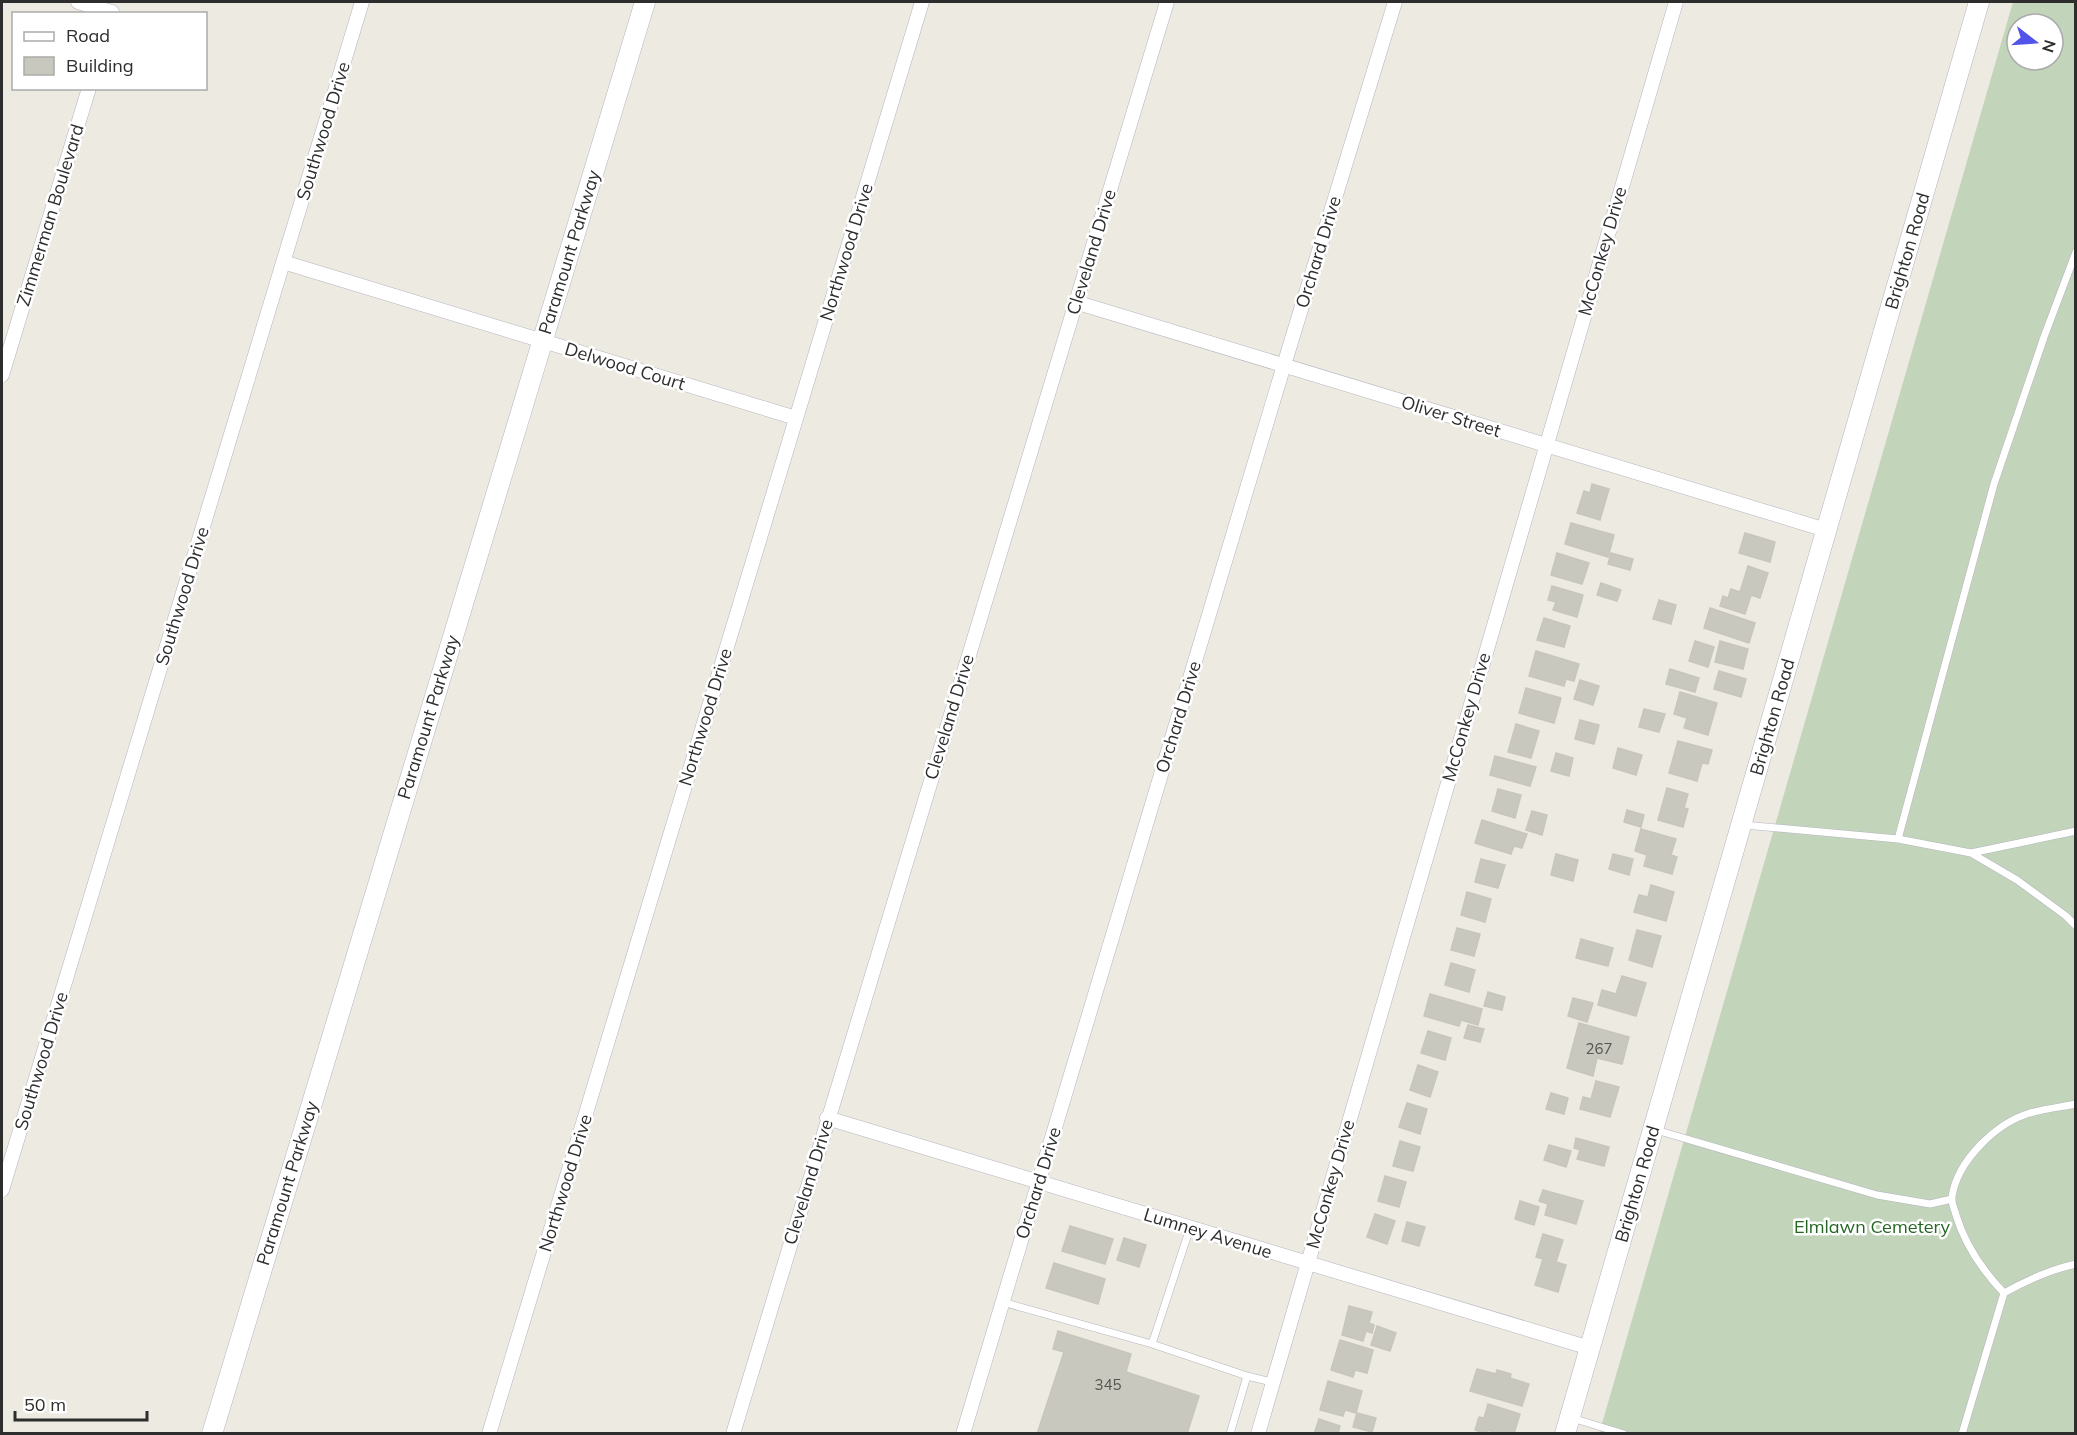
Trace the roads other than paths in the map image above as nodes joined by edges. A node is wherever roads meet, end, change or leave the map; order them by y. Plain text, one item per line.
1 (78, 2) edge
2 (362, 2) edge
3 (645, 2) edge
4 (922, 2) edge
5 (1167, 2) edge
6 (1395, 2) edge
7 (1676, 2) edge
8 (1979, 2) edge
9 (113, 9) edge
10 (88, 90) edge
11 (2076, 252) edge
12 (283, 262) junction
13 (1075, 302) junction
14 (542, 340) junction
15 (1284, 365) junction
16 (2, 375) edge
17 (796, 418) junction
18 (1545, 445) junction
19 (1826, 530) junction
20 (1741, 825) junction
21 (2076, 831) edge
22 (1898, 838) junction
23 (1971, 853) junction
24 (2076, 926) edge
25 (2076, 1104) edge
26 (827, 1118) junction
27 (1653, 1129) junction
28 (1039, 1182) junction
29 (2, 1190) edge
30 (1952, 1199) junction
31 (1190, 1228) junction
32 (1306, 1263) junction
33 (2076, 1264) edge
34 (2004, 1293) junction
35 (1002, 1302) junction
36 (1152, 1344) junction
37 (1590, 1348) junction
38 (1247, 1376) junction
39 (1272, 1382) junction
40 (1567, 1426) edge
41 (212, 1434) edge
42 (489, 1434) edge
43 (733, 1434) edge
44 (963, 1434) edge
45 (1230, 1434) edge
46 (1258, 1434) edge
47 (1624, 1434) edge
48 (1962, 1434) edge

1 - 9 street
2 - 12 street, Southwood Drive
3 - 14 street, Paramount Parkway
4 - 17 street, Northwood Drive
5 - 13 street, Cleveland Drive
6 - 15 street, Orchard Drive
7 - 18 street, McConkey Drive
8 - 19 street, Brighton Road
10 - 16 street, Zimmerman Boulevard
11 - 22 lane
12 - 14 street, Delwood Court
12 - 29 street, Southwood Drive
13 - 15 street, Oliver Street
13 - 26 street, Cleveland Drive
14 - 17 street, Delwood Court
14 - 41 street, Paramount Parkway
15 - 18 street, Oliver Street
15 - 28 street, Orchard Drive
17 - 42 street, Northwood Drive
18 - 19 street, Oliver Street
18 - 32 street, McConkey Drive
19 - 20 street, Brighton Road
20 - 22 lane
20 - 27 street, Brighton Road
21 - 23 lane
22 - 23 lane
23 - 24 lane
25 - 30 lane
26 - 28 street, Lumney Avenue
26 - 43 street, Cleveland Drive
27 - 30 lane
27 - 37 street, Brighton Road
28 - 31 street, Lumney Avenue
28 - 35 street, Orchard Drive
30 - 34 lane
31 - 32 street, Lumney Avenue
31 - 36 lane
32 - 37 street, Lumney Avenue
32 - 39 street, McConkey Drive
33 - 34 lane
34 - 48 lane
35 - 36 lane
35 - 44 street, Orchard Drive
36 - 38 lane
37 - 40 street, Brighton Road
38 - 39 lane
38 - 45 lane
39 - 46 street, McConkey Drive
40 - 47 lane

